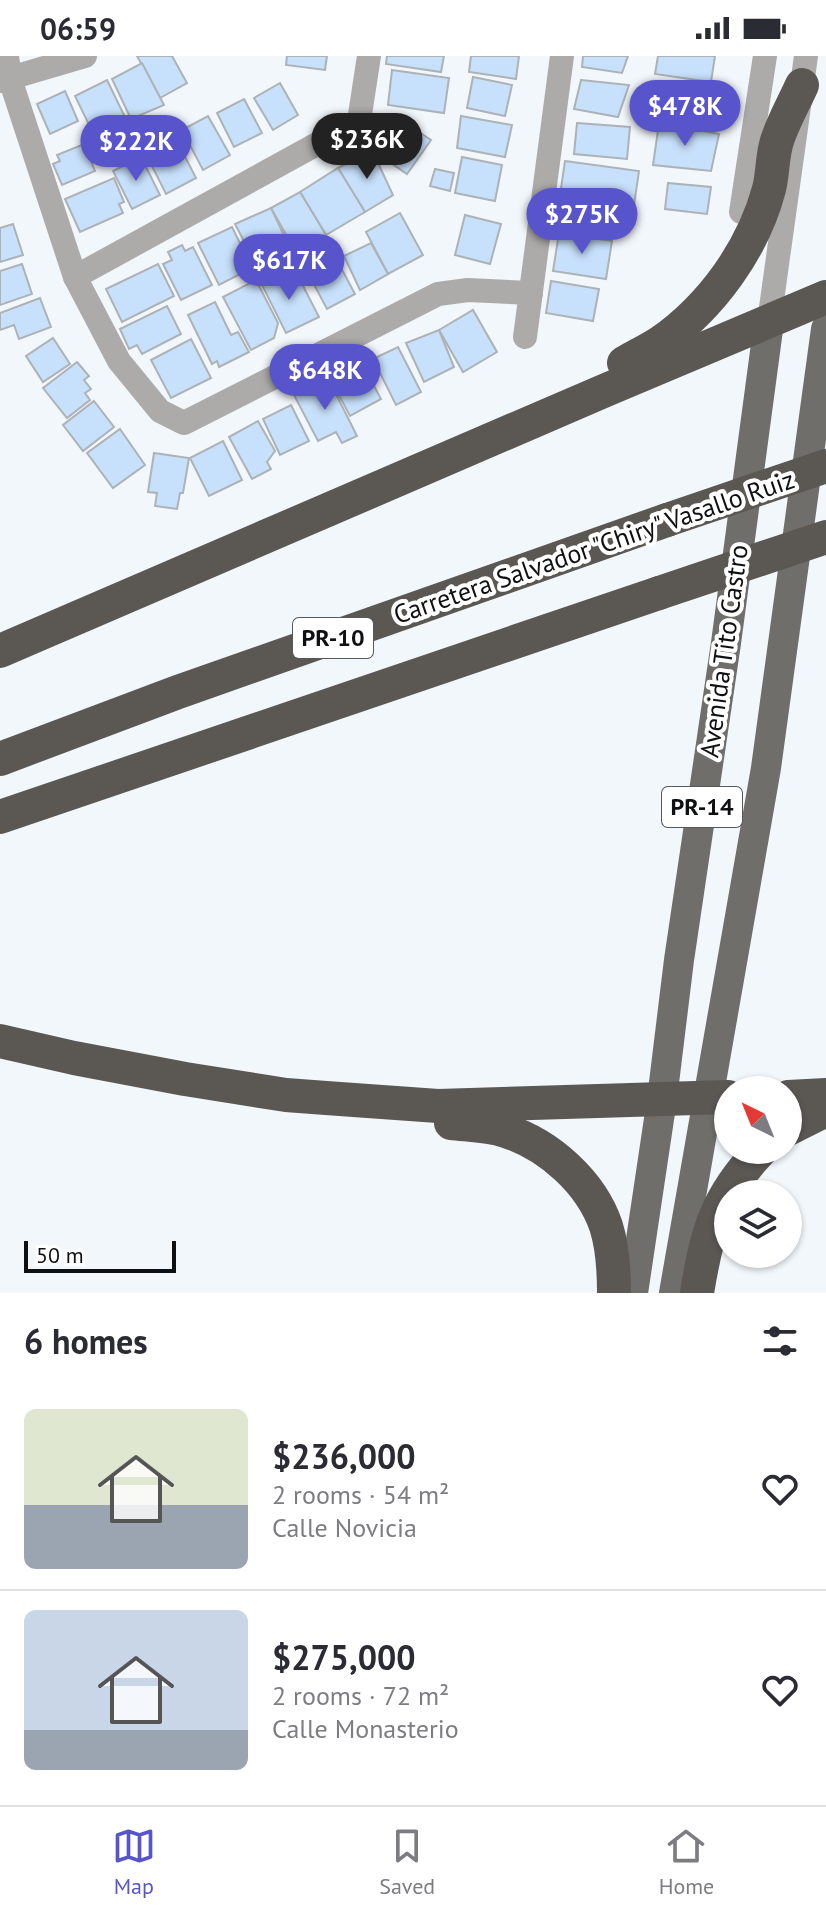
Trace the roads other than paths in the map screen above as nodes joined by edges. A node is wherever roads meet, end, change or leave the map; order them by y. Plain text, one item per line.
1 (85, 56) edge
2 (369, 56) edge
3 (562, 56) edge
4 (765, 56) edge
5 (804, 70) edge
6 (5, 72) edge
7 (741, 212) dead end
8 (75, 277) junction
9 (531, 293) junction
10 (826, 297) edge
11 (769, 322) junction
12 (826, 329) edge
13 (525, 337) dead end
14 (569, 406) junction
15 (826, 466) edge
16 (826, 537) edge
17 (120, 601) junction
18 (0, 630) edge
19 (0, 651) edge
20 (0, 759) edge
21 (0, 817) edge
22 (0, 1041) edge
23 (720, 1076) edge
24 (826, 1095) edge
25 (802, 1096) edge
26 (714, 1097) edge
27 (326, 1098) junction
28 (662, 1099) junction
29 (826, 1110) edge
30 (714, 1115) edge
31 (802, 1122) edge
32 (748, 1164) edge
33 (614, 1293) edge
34 (633, 1293) edge
35 (674, 1293) edge
36 (697, 1293) edge

1 - 6 street
2 - 8 street
3 - 9 street
4 - 7 street
5 - 11 street, Avenida Tito Castro / PR-14
5 - 14 highway
6 - 8 street
8 - 9 street
9 - 13 street
10 - 11 highway
11 - 14 highway
11 - 28 main road, Avenida Tito Castro / PR-14
12 - 23 main road, PR-14
14 - 17 highway
15 - 20 highway, Carretera Salvador "Chiry" Vasallo Ruiz / PR-10, bridge
16 - 21 highway, PR-10, bridge
17 - 18 highway
17 - 19 highway
22 - 27 highway
24 - 25 highway
26 - 28 highway
27 - 28 highway
27 - 33 highway
28 - 34 main road, Avenida Tito Castro / PR-14
29 - 31 highway
30 - 35 main road, PR-14
32 - 36 highway

